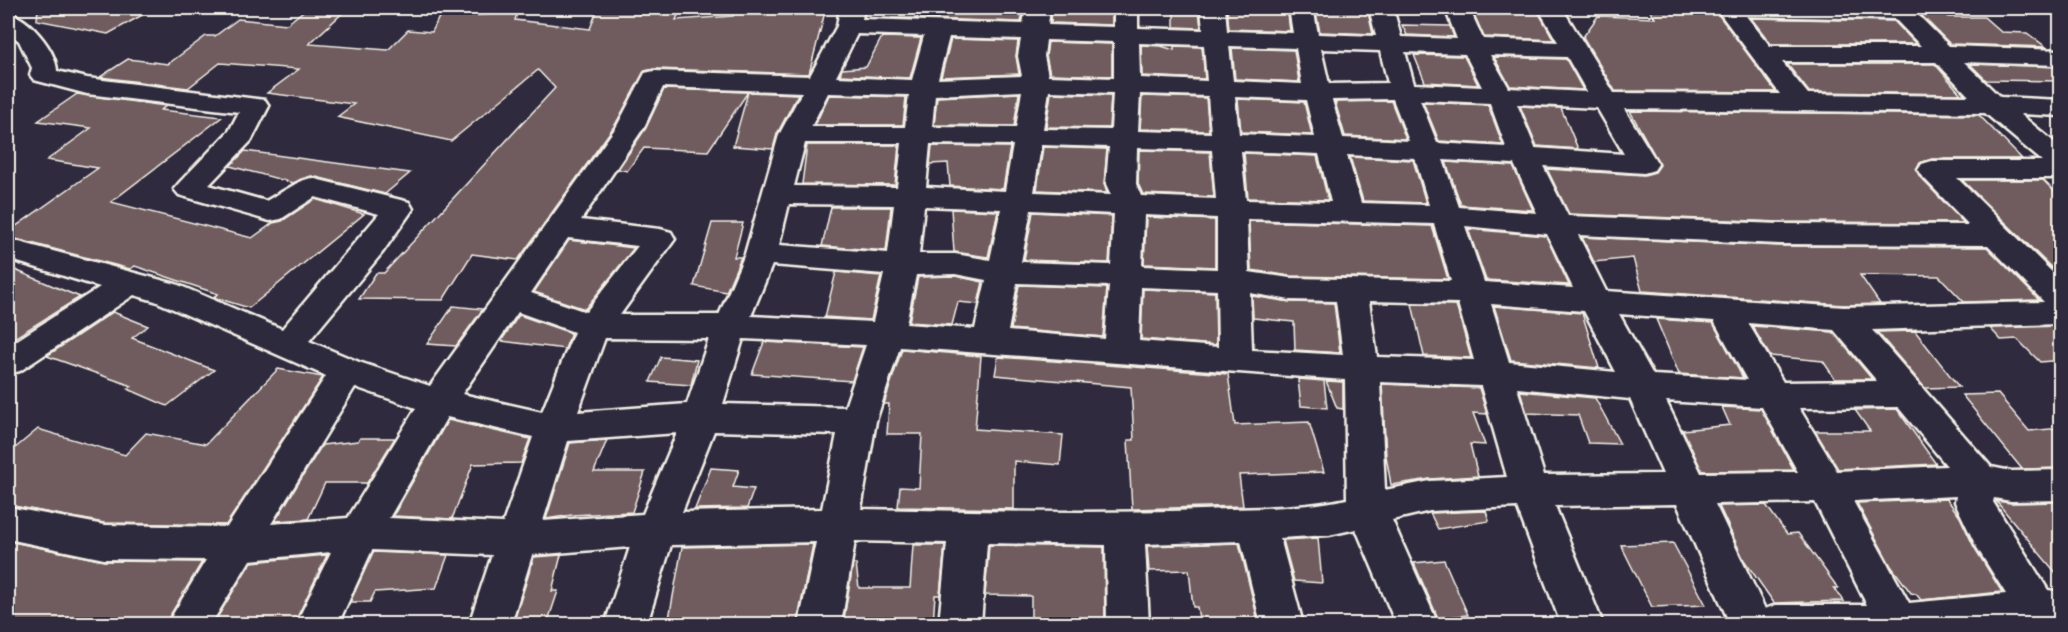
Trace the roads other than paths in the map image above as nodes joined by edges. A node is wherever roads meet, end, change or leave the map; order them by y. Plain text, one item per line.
1 (1213, 8) edge
2 (1301, 8) edge
3 (1381, 8) edge
4 (1457, 8) edge
5 (1550, 8) edge
6 (1728, 8) edge
7 (1900, 10) edge
8 (851, 16) edge
9 (8, 20) edge
10 (1037, 20) edge
11 (1126, 20) edge
12 (939, 27) junction
13 (1214, 38) junction
14 (1309, 42) junction
15 (1392, 43) junction
16 (1473, 46) junction
17 (1576, 50) junction
18 (1764, 54) junction
19 (1942, 54) junction
20 (1849, 55) junction
21 (2031, 55) junction
22 (2061, 57) edge
23 (2061, 81) edge
24 (1037, 83) junction
25 (818, 85) junction
26 (1127, 86) junction
27 (922, 88) junction
28 (1219, 88) junction
29 (1403, 91) junction
30 (1317, 92) junction
31 (1502, 97) junction
32 (1608, 101) junction
33 (1800, 102) junction
34 (1896, 102) junction
35 (1992, 105) junction
36 (2061, 108) edge
37 (916, 134) junction
38 (794, 135) junction
39 (1027, 137) junction
40 (1123, 140) junction
41 (1226, 142) junction
42 (1331, 147) junction
43 (1426, 150) junction
44 (1524, 156) junction
45 (2052, 166) edge
46 (2061, 193) edge
47 (778, 195) junction
48 (911, 196) junction
49 (1018, 199) junction
50 (1130, 204) junction
51 (1232, 209) junction
52 (1348, 212) junction
53 (1445, 215) junction
54 (1559, 225) junction
55 (560, 226) junction
56 (1995, 235) junction
57 (8, 249) edge
58 (761, 254) junction
59 (902, 265) junction
60 (1001, 272) junction
61 (1127, 276) junction
62 (1234, 280) junction
63 (129, 283) junction
64 (1351, 289) junction
65 (1471, 292) junction
66 (511, 298) junction
67 (2061, 299) edge
68 (1595, 301) junction
69 (1725, 312) junction
70 (2061, 313) edge
71 (1844, 319) junction
72 (593, 326) junction
73 (730, 327) junction
74 (887, 334) junction
75 (989, 342) junction
76 (287, 345) junction
77 (1121, 352) junction
78 (1235, 361) junction
79 (8, 362) edge
80 (1362, 369) junction
81 (347, 371) junction
82 (1493, 373) junction
83 (1642, 387) junction
84 (1905, 394) junction
85 (1773, 395) junction
86 (438, 402) junction
87 (701, 417) junction
88 (858, 421) junction
89 (554, 428) junction
90 (1980, 480) junction
91 (2061, 485) edge
92 (1826, 487) junction
93 (1690, 490) junction
94 (1530, 491) junction
95 (1367, 509) junction
96 (1257, 524) junction
97 (836, 525) junction
98 (11, 527) edge
99 (968, 527) junction
100 (656, 529) junction
101 (1125, 529) junction
102 (360, 533) junction
103 (517, 540) junction
104 (238, 544) junction
105 (2048, 614) edge
106 (188, 624) edge
107 (317, 624) edge
108 (490, 624) edge
109 (626, 624) edge
110 (820, 624) edge
111 (960, 624) edge
112 (1128, 624) edge
113 (1282, 624) edge
114 (1417, 624) edge
115 (1582, 624) edge
116 (1751, 624) edge
117 (1776, 624) edge
118 (1898, 624) edge

1 - 13 street
2 - 14 street
3 - 15 street
4 - 16 street
5 - 17 street
6 - 7 street
6 - 18 street
7 - 19 street
8 - 12 street
8 - 25 street
9 - 76 street
10 - 11 street
10 - 12 street
10 - 24 street
11 - 13 street
11 - 26 street
12 - 27 street
13 - 14 street
13 - 28 street
14 - 15 street
14 - 30 street
15 - 16 street
15 - 29 street
16 - 17 street
16 - 31 street
17 - 32 street
18 - 20 street
18 - 33 street
19 - 20 street
19 - 21 street
19 - 35 street
20 - 34 street
21 - 22 street
21 - 23 street
24 - 26 street
24 - 27 street
24 - 39 street
25 - 27 street
25 - 38 street
25 - 55 street
26 - 28 street
26 - 40 street
27 - 37 street
28 - 30 street
28 - 41 street
29 - 30 street
29 - 31 street
29 - 43 street
30 - 42 street
31 - 32 street
31 - 44 street
32 - 33 street
32 - 44 street
33 - 34 street
34 - 35 street
35 - 36 street
35 - 45 street
37 - 38 street
37 - 39 street
37 - 48 street
38 - 47 street
39 - 40 street
39 - 49 street
40 - 41 street
40 - 50 street
41 - 42 street
41 - 51 street
42 - 43 street
42 - 52 street
43 - 44 street
43 - 53 street
44 - 54 street
45 - 46 street
45 - 56 street
47 - 48 street
47 - 58 street
48 - 49 street
48 - 59 street
49 - 50 street
49 - 60 street
50 - 51 street
50 - 61 street
51 - 52 street
51 - 62 street
52 - 53 street
53 - 54 street
53 - 65 street
54 - 56 street
54 - 68 street
55 - 66 street
55 - 72 street
56 - 67 street
57 - 63 street
58 - 59 street
58 - 73 street
59 - 60 street
59 - 74 street
60 - 61 street
60 - 75 street
61 - 62 street
61 - 77 street
62 - 64 street
62 - 78 street
63 - 76 street
63 - 79 street
64 - 65 street
64 - 80 street
65 - 68 street
65 - 82 street
66 - 72 street
66 - 86 street
68 - 69 street
68 - 83 street
69 - 71 street
69 - 85 street
70 - 71 street
71 - 84 street
72 - 73 street
72 - 89 street
73 - 74 street
73 - 87 street
74 - 75 street
74 - 88 street
75 - 77 street
76 - 81 street
77 - 78 street
78 - 80 street
80 - 82 street
80 - 95 street
81 - 86 street
81 - 104 street
82 - 83 street
82 - 94 street
83 - 85 street
83 - 93 street
84 - 85 street
84 - 90 street
85 - 92 street
86 - 89 street
86 - 102 street
87 - 88 street
87 - 89 street
87 - 100 street
88 - 97 street
89 - 103 street
90 - 91 street
90 - 92 street
90 - 105 street
92 - 93 street
92 - 118 street
93 - 94 street
93 - 116 street
94 - 95 street
94 - 115 street
95 - 96 street
95 - 114 street
96 - 101 street
96 - 113 street
97 - 99 street
97 - 100 street
97 - 110 street
98 - 104 street
99 - 101 street
99 - 111 street
100 - 103 street
100 - 109 street
101 - 112 street
102 - 103 street
102 - 104 street
102 - 107 street
103 - 108 street
104 - 106 street
105 - 118 street
117 - 118 street

